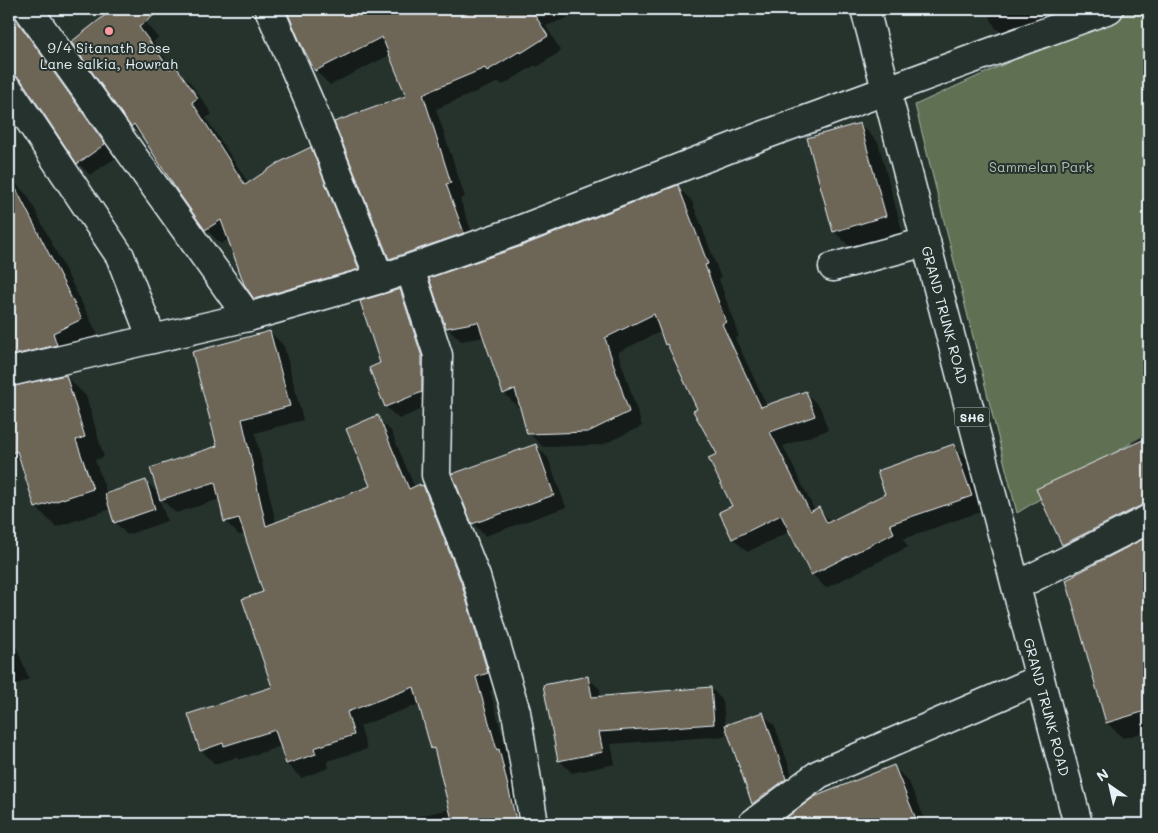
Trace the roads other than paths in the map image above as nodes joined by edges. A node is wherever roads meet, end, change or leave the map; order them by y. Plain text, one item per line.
1 (28, 9) edge
2 (269, 9) edge
3 (865, 9) edge
4 (1109, 9) edge
5 (9, 90) edge
6 (886, 90) junction
7 (926, 242) junction
8 (833, 267) dead end
9 (410, 268) junction
10 (380, 279) junction
11 (248, 316) junction
12 (152, 339) junction
13 (9, 372) edge
14 (1149, 519) edge
15 (1016, 586) junction
16 (1040, 679) junction
17 (534, 824) edge
18 (752, 824) edge
19 (1078, 824) edge

1 - 11 street
2 - 10 street
3 - 6 street, GRAND TRUNK ROAD / SH6
4 - 6 street
5 - 12 street
6 - 7 street, GRAND TRUNK ROAD / SH6
6 - 9 street
7 - 8 street
7 - 15 street, GRAND TRUNK ROAD / SH6
9 - 10 street
9 - 17 street
10 - 11 street
11 - 12 street
12 - 13 street
14 - 15 street
15 - 16 street, GRAND TRUNK ROAD / SH6
16 - 18 street
16 - 19 street, GRAND TRUNK ROAD / SH6

